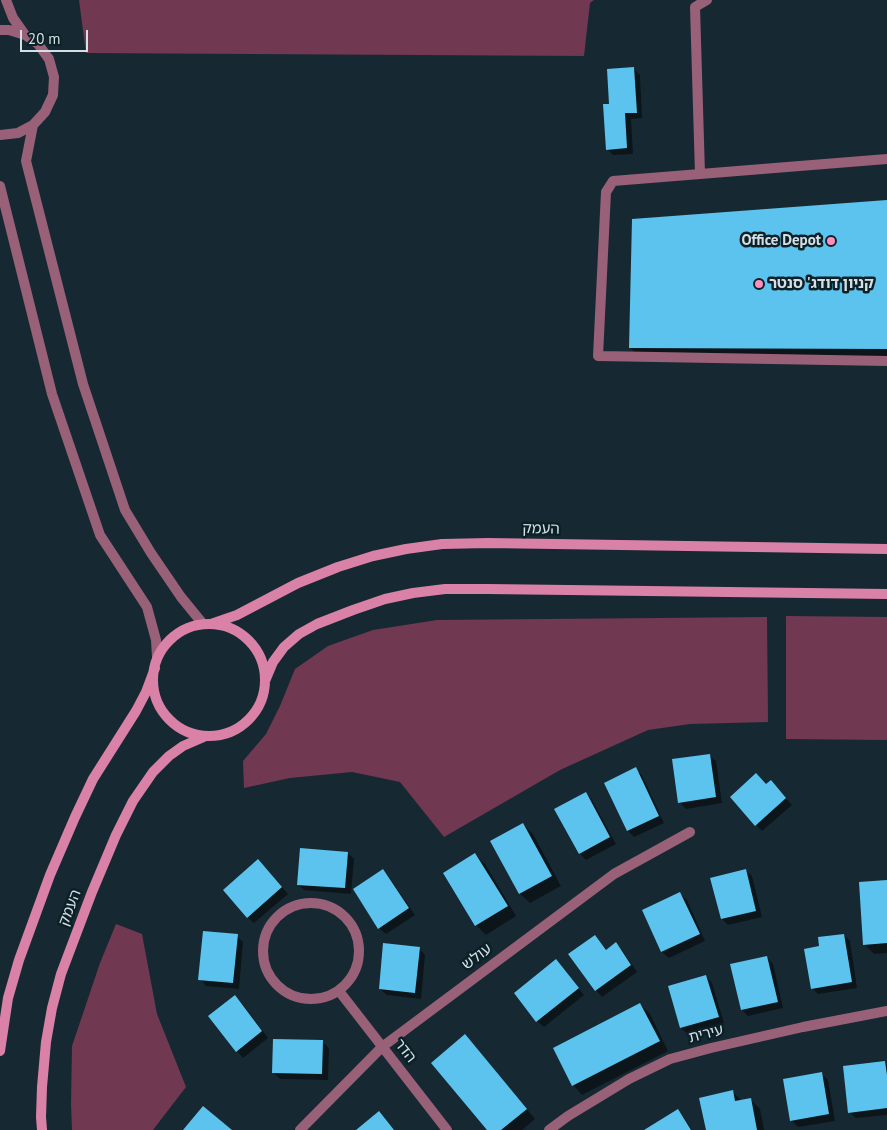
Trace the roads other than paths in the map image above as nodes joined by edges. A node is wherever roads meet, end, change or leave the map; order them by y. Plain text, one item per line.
1 (6, 0) edge
2 (707, 0) edge
3 (0, 30) edge
4 (25, 35) junction
5 (33, 125) junction
6 (0, 135) edge
7 (887, 159) edge
8 (700, 174) junction
9 (0, 186) edge
10 (887, 361) edge
11 (887, 549) edge
12 (887, 594) edge
13 (207, 624) junction
14 (157, 657) junction
15 (154, 668) junction
16 (265, 681) junction
17 (206, 736) junction
18 (690, 832) dead end
19 (339, 991) junction
20 (887, 1011) edge
21 (382, 1047) junction
22 (0, 1051) edge
23 (42, 1130) edge
24 (300, 1130) edge
25 (447, 1130) edge
26 (550, 1130) edge

1 - 4 street
2 - 8 street
3 - 4 street
4 - 5 street
5 - 6 street
5 - 13 street
7 - 8 street
8 - 10 street
9 - 14 street
11 - 13 main road, העמק
12 - 16 main road
13 - 14 main road
13 - 16 main road
14 - 15 main road
15 - 17 main road
15 - 22 main road, העמק
16 - 17 main road
17 - 23 main road, העמק
18 - 21 street, עולש
19 - 19 street
19 - 21 street, הדר
20 - 26 street, עירית
21 - 24 street, עולש
21 - 25 street, הדר

